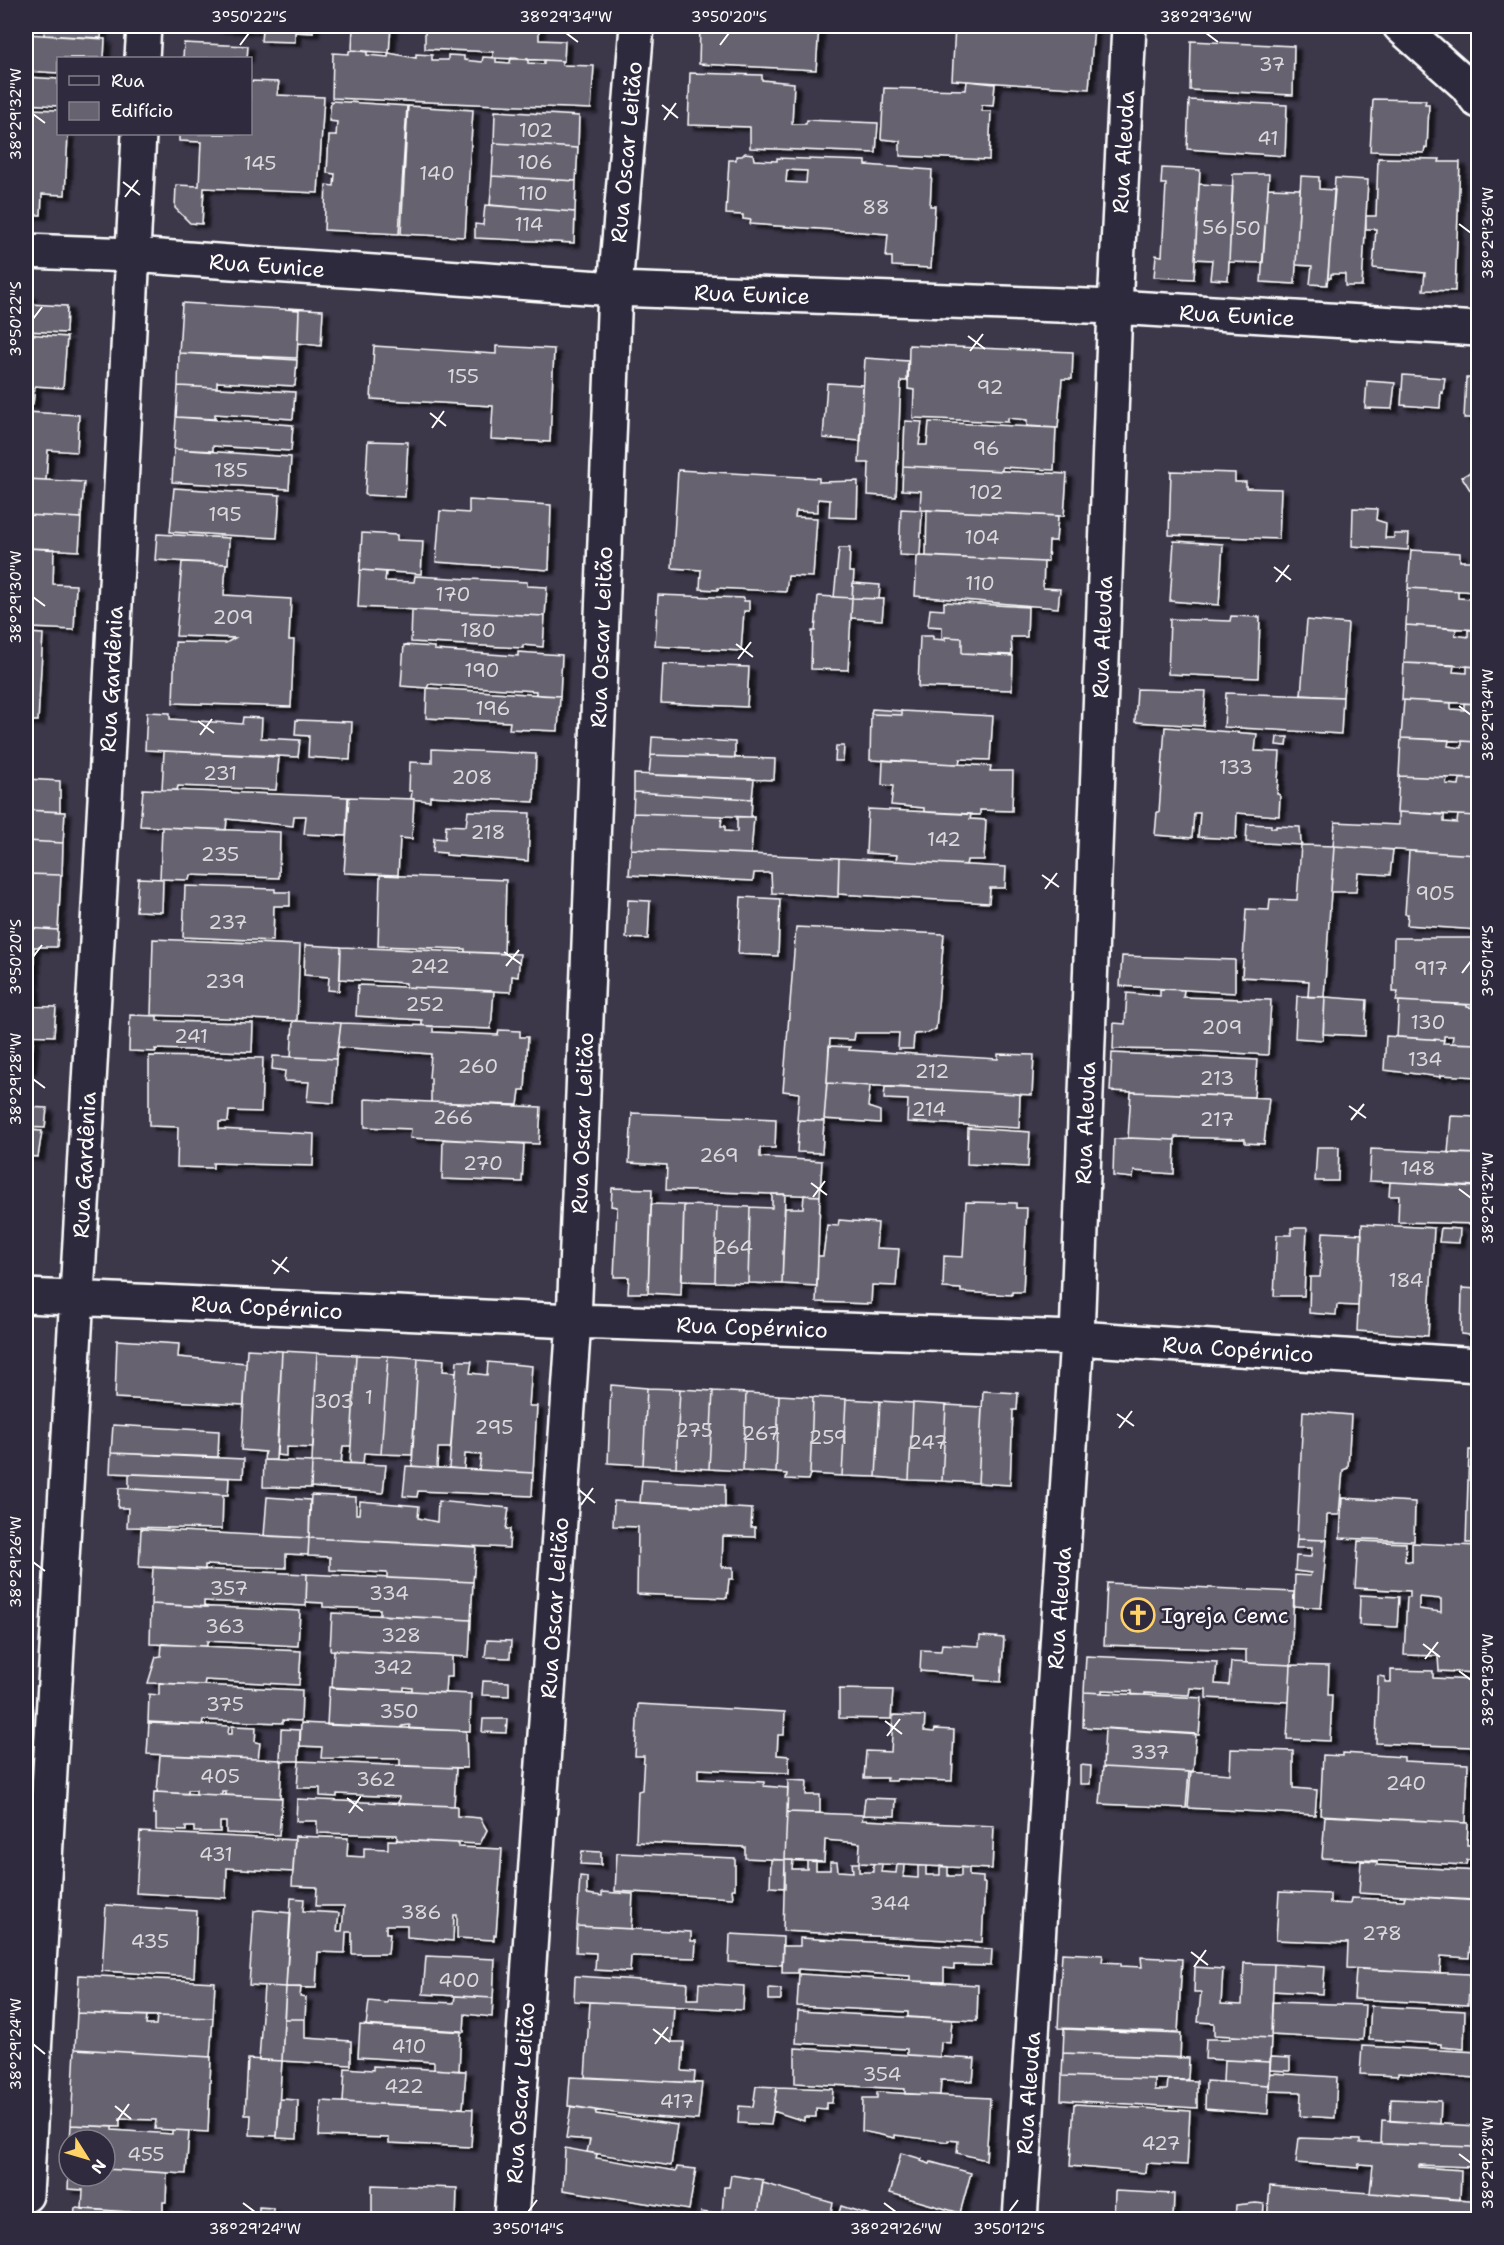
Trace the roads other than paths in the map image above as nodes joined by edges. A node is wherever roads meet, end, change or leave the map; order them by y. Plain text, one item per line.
1 (144, 26) edge
2 (637, 26) edge
3 (1129, 26) edge
4 (1400, 26) edge
5 (142, 57) edge
6 (1479, 100) edge
7 (139, 135) edge
8 (26, 251) edge
9 (132, 255) junction
10 (615, 289) junction
11 (1115, 307) junction
12 (1479, 329) edge
13 (26, 1296) edge
14 (77, 1299) junction
15 (574, 1321) junction
16 (1077, 1338) junction
17 (1479, 1365) edge
18 (26, 2195) edge
19 (511, 2220) edge
20 (1020, 2220) edge

1 - 5 street
2 - 10 street, Rua Oscar Leitão
3 - 11 street, Rua Aleuda
4 - 6 street
7 - 9 street, Rua Gardênia
8 - 9 street, Rua Eunice
9 - 10 street, Rua Eunice
9 - 14 street, Rua Gardênia
10 - 11 street, Rua Eunice
10 - 15 street, Rua Oscar Leitão
11 - 12 street, Rua Eunice
11 - 16 street, Rua Aleuda
13 - 14 street, Rua Copérnico
14 - 15 street, Rua Copérnico
14 - 18 street, Rua Gardênia
15 - 16 street, Rua Copérnico
15 - 19 street, Rua Oscar Leitão
16 - 17 street, Rua Copérnico
16 - 20 street, Rua Aleuda

